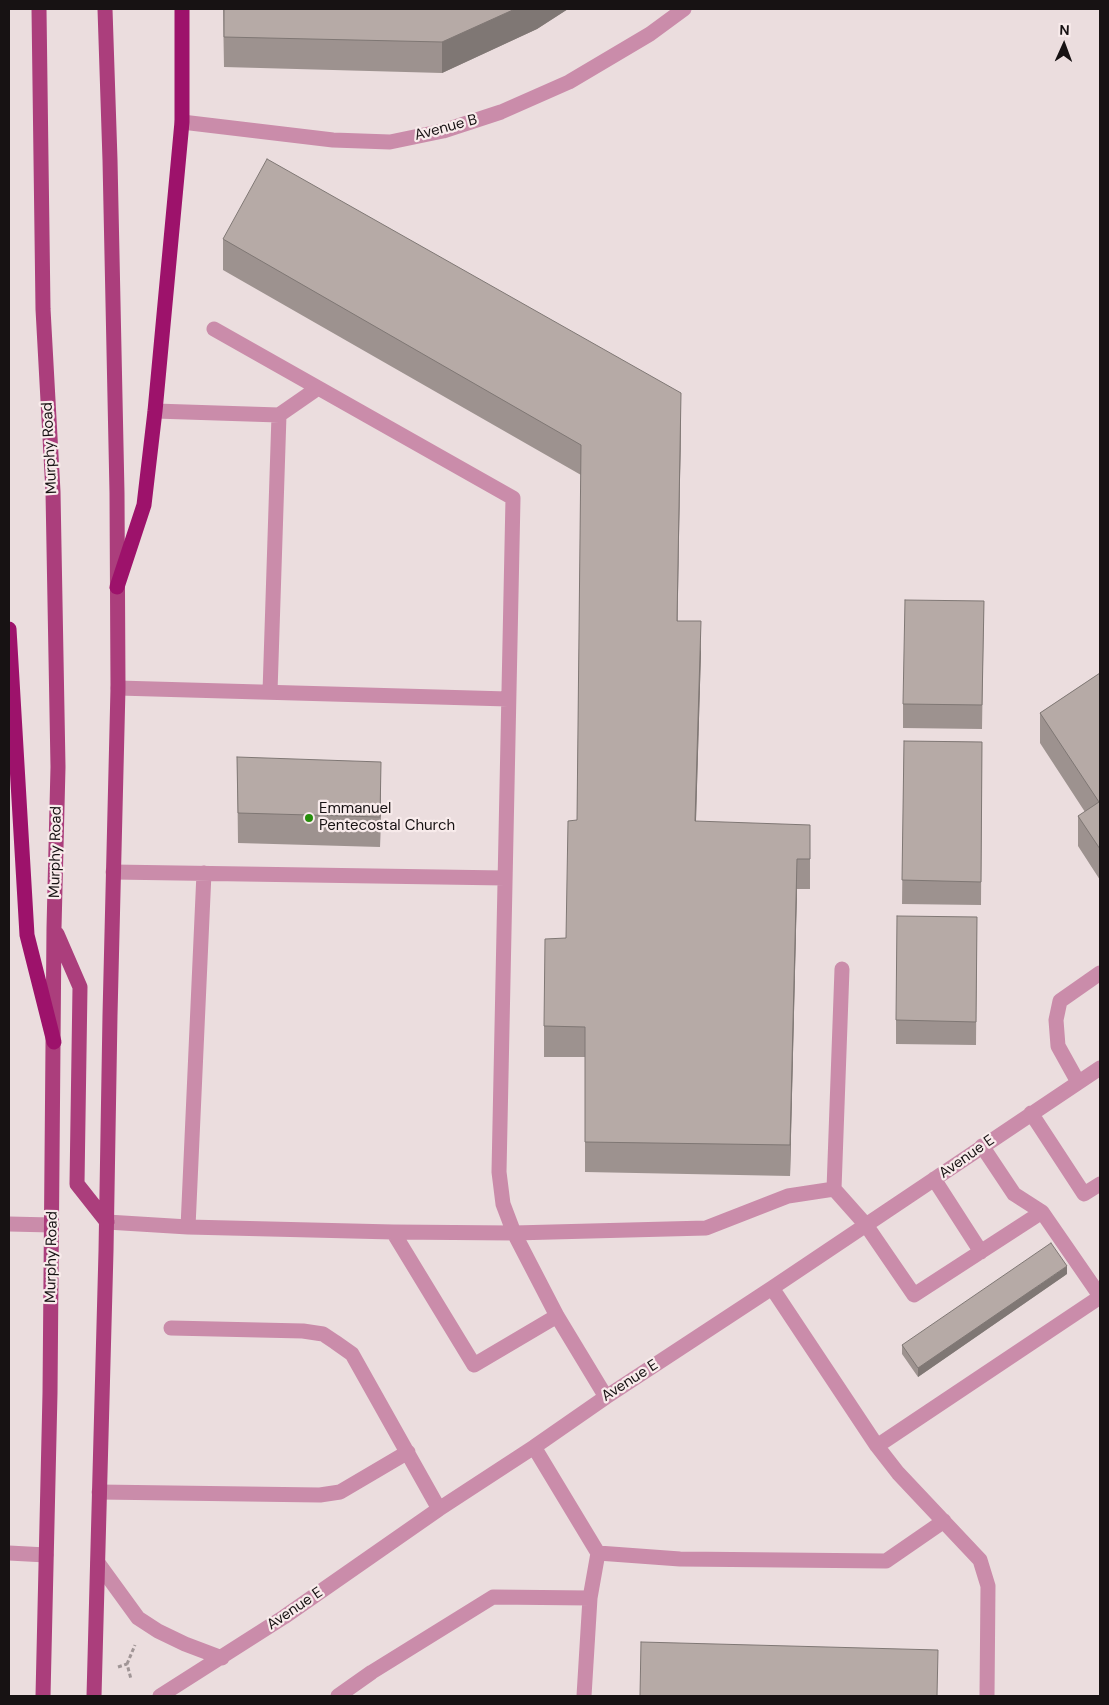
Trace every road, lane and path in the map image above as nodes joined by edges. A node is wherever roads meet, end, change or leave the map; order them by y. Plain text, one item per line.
1 (39, 9) edge
2 (105, 9) edge
3 (182, 9) edge
4 (684, 9) edge
5 (182, 122) junction
6 (214, 329) dead end
7 (318, 388) junction
8 (154, 411) junction
9 (279, 415) junction
10 (117, 588) junction
11 (9, 629) edge
12 (118, 688) junction
13 (11, 692) edge
14 (270, 692) junction
15 (508, 699) junction
16 (14, 795) edge
17 (113, 872) junction
18 (204, 873) junction
19 (505, 878) junction
20 (54, 928) junction
21 (842, 969) dead end
22 (1100, 973) edge
23 (54, 1042) junction
24 (1100, 1068) edge
25 (1078, 1082) junction
26 (1031, 1113) junction
27 (982, 1146) junction
28 (934, 1179) junction
29 (1100, 1184) edge
30 (834, 1189) junction
31 (1042, 1212) junction
32 (107, 1222) junction
33 (9, 1224) edge
34 (52, 1225) junction
35 (866, 1225) junction
36 (188, 1226) junction
37 (392, 1232) junction
38 (514, 1233) junction
39 (981, 1252) junction
40 (772, 1288) junction
41 (1100, 1297) edge
42 (557, 1316) junction
43 (171, 1328) dead end
44 (606, 1397) junction
45 (877, 1446) junction
46 (534, 1447) junction
47 (408, 1452) junction
48 (99, 1492) junction
49 (439, 1510) junction
50 (944, 1521) junction
51 (9, 1553) edge
52 (598, 1553) junction
53 (46, 1555) junction
54 (98, 1563) junction
55 (590, 1598) junction
56 (137, 1643) dead end
57 (222, 1658) junction
58 (127, 1664) junction
59 (116, 1668) dead end
60 (131, 1679) dead end
61 (43, 1696) edge
62 (94, 1696) edge
63 (160, 1696) edge
64 (338, 1696) edge
65 (584, 1696) edge
66 (987, 1696) edge

1 - 20 main road, Murphy Road
2 - 10 main road
3 - 5 highway
4 - 5 street, Avenue B
5 - 8 highway
6 - 7 street
7 - 9 street
7 - 15 street
8 - 9 street
8 - 10 highway
9 - 14 street
10 - 12 main road
11 - 13 highway
12 - 14 street
12 - 17 main road
13 - 16 highway
14 - 15 street
15 - 19 street
16 - 23 highway
17 - 18 street
17 - 32 main road
18 - 19 street
18 - 36 street
19 - 38 street
20 - 23 main road, Murphy Road
20 - 32 main road
21 - 30 street
22 - 25 street
23 - 34 main road, Murphy Road
24 - 25 street, Avenue E
25 - 26 street, Avenue E
26 - 27 street, Avenue E
26 - 29 street
27 - 28 street, Avenue E
27 - 31 street
28 - 35 street, Avenue E
28 - 39 street
30 - 35 street
30 - 38 street
31 - 39 street
31 - 41 street
32 - 36 street
32 - 48 main road
33 - 34 street
34 - 53 main road, Murphy Road
35 - 39 street
35 - 40 street, Avenue E
36 - 37 street
37 - 38 street
37 - 42 street
38 - 42 street
40 - 44 street, Avenue E
40 - 45 street
41 - 45 street
42 - 44 street
43 - 47 street
44 - 46 street, Avenue E
45 - 50 street
46 - 49 street, Avenue E
46 - 52 street
47 - 48 street
47 - 49 street
48 - 54 main road
49 - 57 street, Avenue E
50 - 52 street
50 - 66 street
51 - 53 street
52 - 55 street
53 - 61 main road, Murphy Road
54 - 57 street
54 - 62 main road
55 - 64 street
55 - 65 street
56 - 58 path
57 - 63 street, Avenue E
58 - 59 path
58 - 60 path

